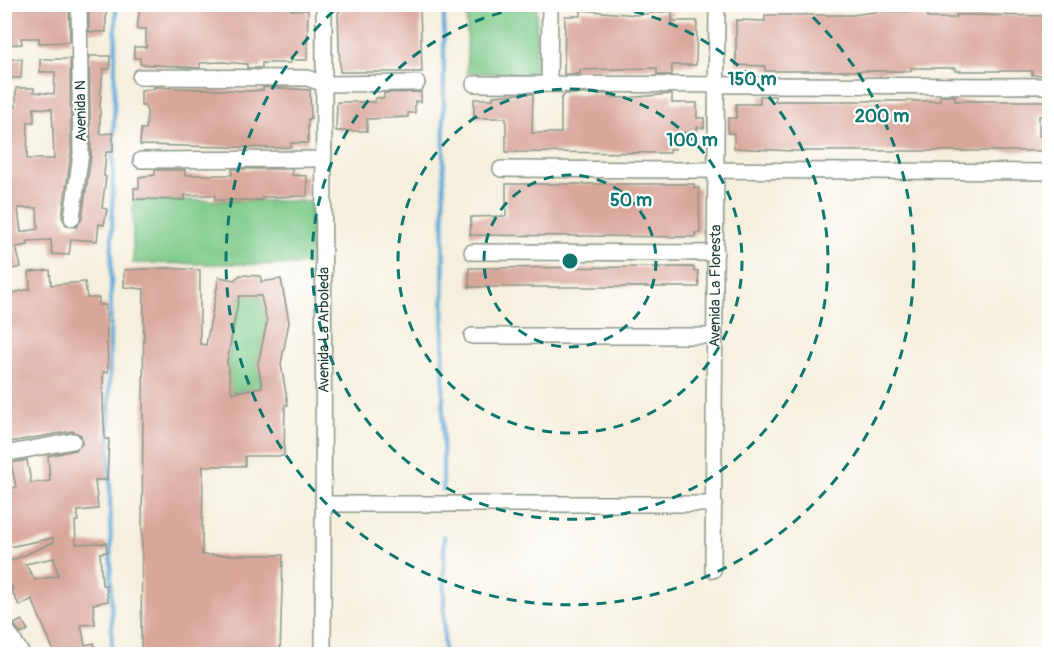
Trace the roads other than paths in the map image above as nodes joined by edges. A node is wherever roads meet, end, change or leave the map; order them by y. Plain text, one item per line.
1 (79, 4) edge
2 (324, 4) edge
3 (550, 4) edge
4 (717, 4) edge
5 (140, 77) dead end
6 (417, 83) dead end
7 (324, 84) junction
8 (474, 84) dead end
9 (549, 84) junction
10 (717, 85) junction
11 (1050, 86) edge
12 (324, 159) junction
13 (141, 160) dead end
14 (501, 169) dead end
15 (717, 171) junction
16 (1050, 172) edge
17 (72, 218) dead end
18 (472, 252) dead end
19 (716, 253) junction
20 (472, 336) dead end
21 (715, 336) junction
22 (73, 441) dead end
23 (4, 454) edge
24 (323, 504) junction
25 (714, 504) junction
26 (713, 570) dead end
27 (4, 626) edge
28 (22, 654) edge
29 (323, 654) edge

1 - 17 street, Avenida N
2 - 7 street, Avenida La Arboleda
3 - 9 street
4 - 10 street, Avenida La Floresta
5 - 7 street
6 - 7 street
7 - 12 street, Avenida La Arboleda
8 - 9 street
9 - 10 street
10 - 11 street
10 - 15 street, Avenida La Floresta
12 - 13 street
12 - 24 street, Avenida La Arboleda
14 - 15 street
15 - 16 street
15 - 19 street, Avenida La Floresta
18 - 19 street
19 - 21 street, Avenida La Floresta
20 - 21 street
21 - 25 street, Avenida La Floresta
22 - 23 street
24 - 25 street
24 - 29 street, Avenida La Arboleda
25 - 26 street, Avenida La Floresta
27 - 28 street

